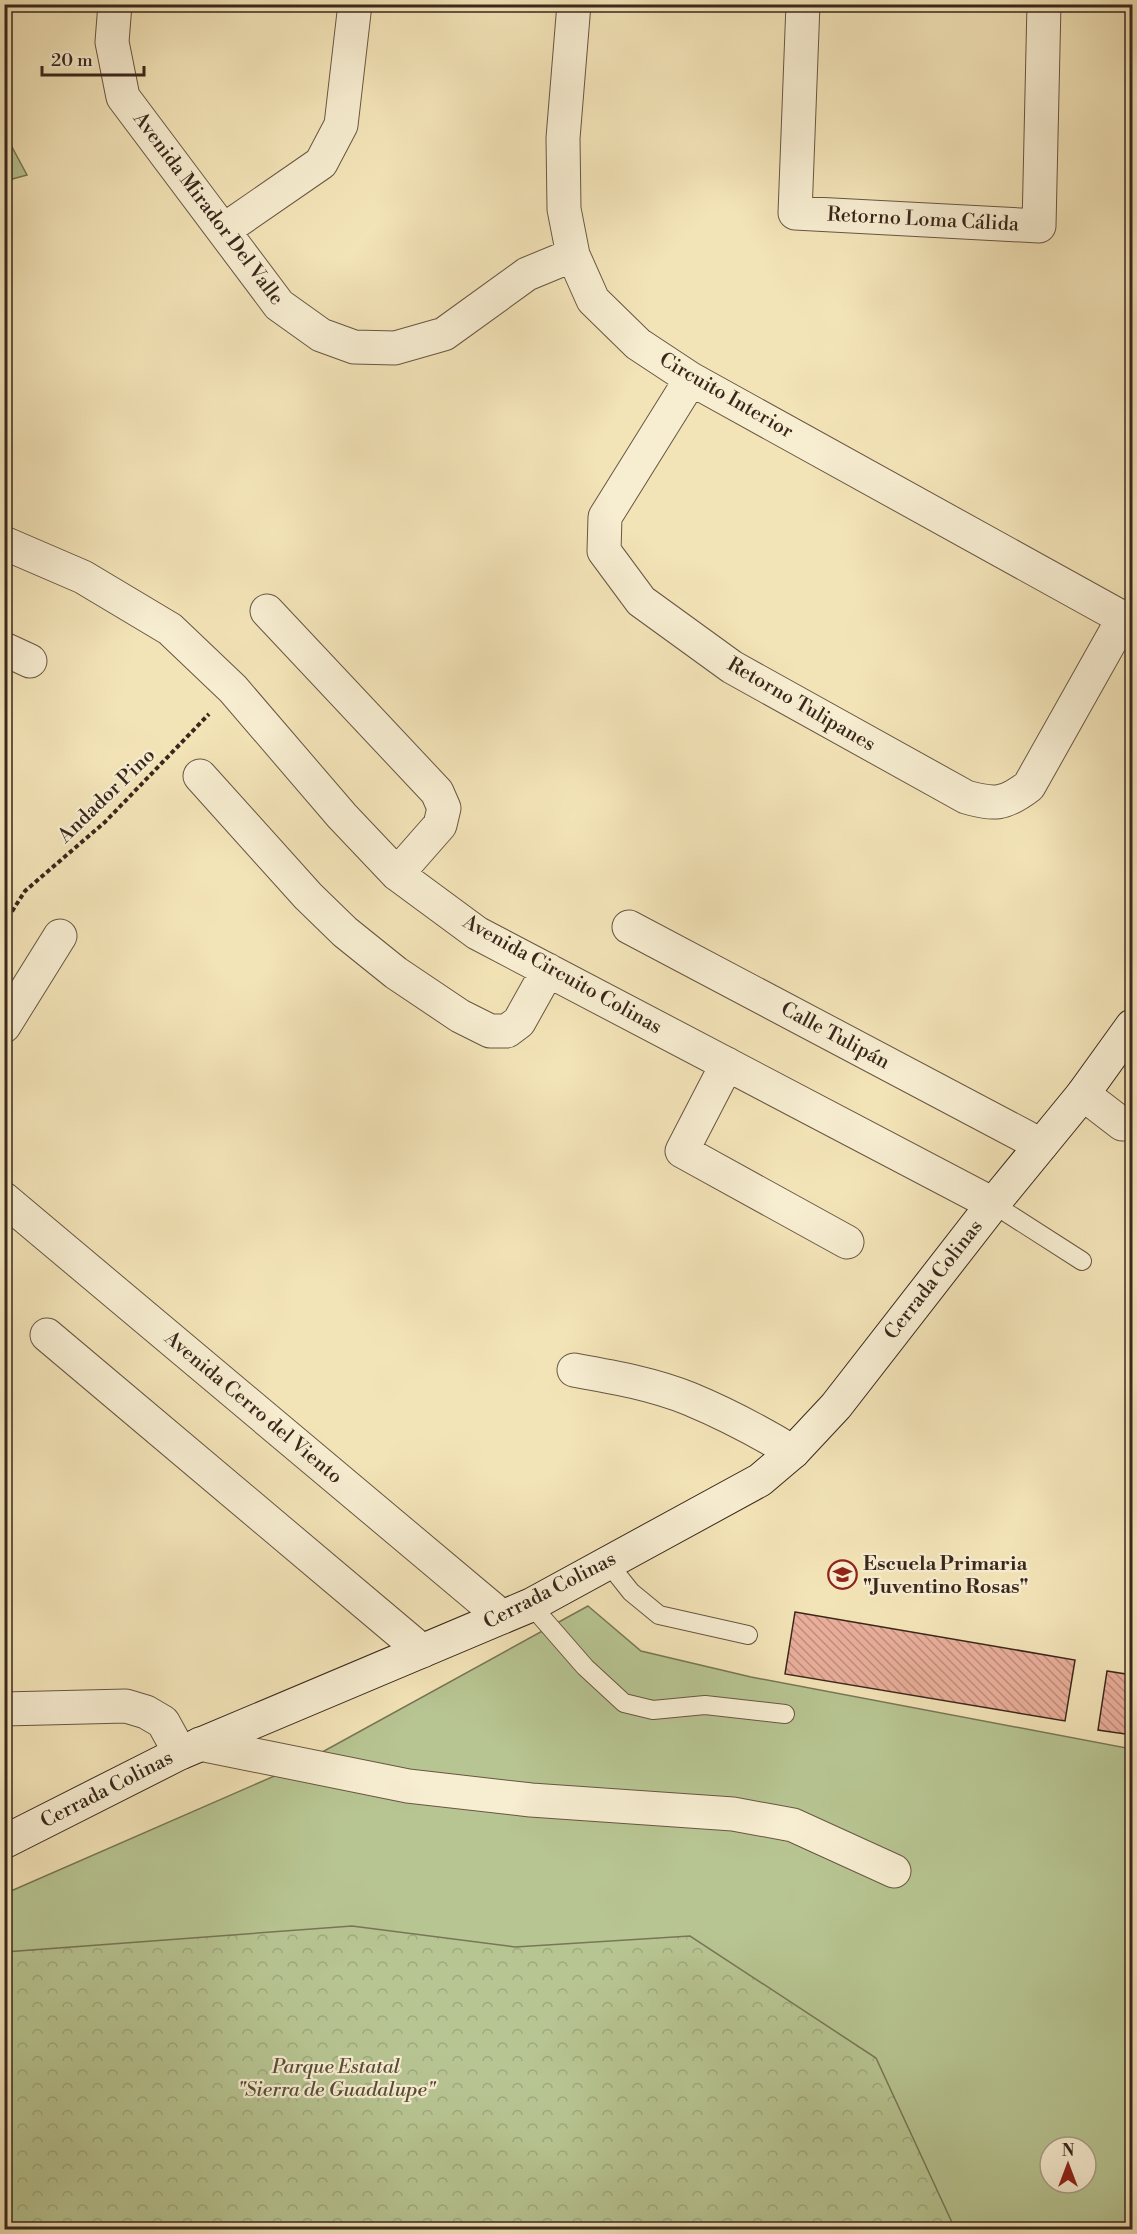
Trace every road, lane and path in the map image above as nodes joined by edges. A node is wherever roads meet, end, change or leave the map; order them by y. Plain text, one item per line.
1 (115, 4) edge
2 (355, 4) edge
3 (574, 4) edge
4 (803, 4) edge
5 (1044, 4) edge
6 (224, 230) junction
7 (573, 255) junction
8 (692, 379) junction
9 (4, 543) edge
10 (267, 611) dead end
11 (1128, 620) edge
12 (233, 689) junction
13 (200, 776) dead end
14 (397, 874) junction
15 (4, 924) edge
16 (629, 927) dead end
17 (60, 936) dead end
18 (548, 970) junction
19 (4, 1026) edge
20 (1132, 1026) edge
21 (727, 1064) junction
22 (1083, 1094) junction
23 (1132, 1124) edge
24 (1041, 1145) junction
25 (4, 1199) edge
26 (993, 1204) junction
27 (847, 1242) dead end
28 (1082, 1261) dead end
29 (47, 1335) dead end
30 (574, 1370) dead end
31 (794, 1452) junction
32 (608, 1563) junction
33 (517, 1611) junction
34 (748, 1635) dead end
35 (422, 1651) junction
36 (4, 1709) edge
37 (785, 1714) dead end
38 (190, 1749) junction
39 (4, 1842) edge
40 (894, 1871) dead end

1 - 6 street, Avenida Mirador Del Valle
2 - 6 street
3 - 7 street, Circuito Interior
4 - 5 street, Retorno Loma Cálida
6 - 7 street, Avenida Mirador Del Valle
7 - 8 street, Circuito Interior
8 - 11 street, Circuito Interior
8 - 11 street, Retorno Tulipanes
9 - 12 street, Avenida Circuito Colinas
10 - 14 street
12 - 14 street, Avenida Circuito Colinas
12 - 15 path, Andador Pino
13 - 18 street
14 - 18 street, Avenida Circuito Colinas
16 - 24 street, Calle Tulipán
17 - 19 street
18 - 21 street, Avenida Circuito Colinas
20 - 22 street
21 - 26 street, Avenida Circuito Colinas
21 - 27 street
22 - 23 street
22 - 24 street
24 - 26 street
25 - 33 street, Avenida Cerro del Viento
26 - 28 lane
26 - 31 street, Cerrada Colinas
29 - 35 street
30 - 31 street
31 - 32 street, Cerrada Colinas
32 - 33 street, Cerrada Colinas
32 - 34 lane
33 - 35 street, Cerrada Colinas
33 - 37 lane
35 - 38 street, Cerrada Colinas
36 - 38 street
38 - 39 street, Cerrada Colinas
38 - 40 street

